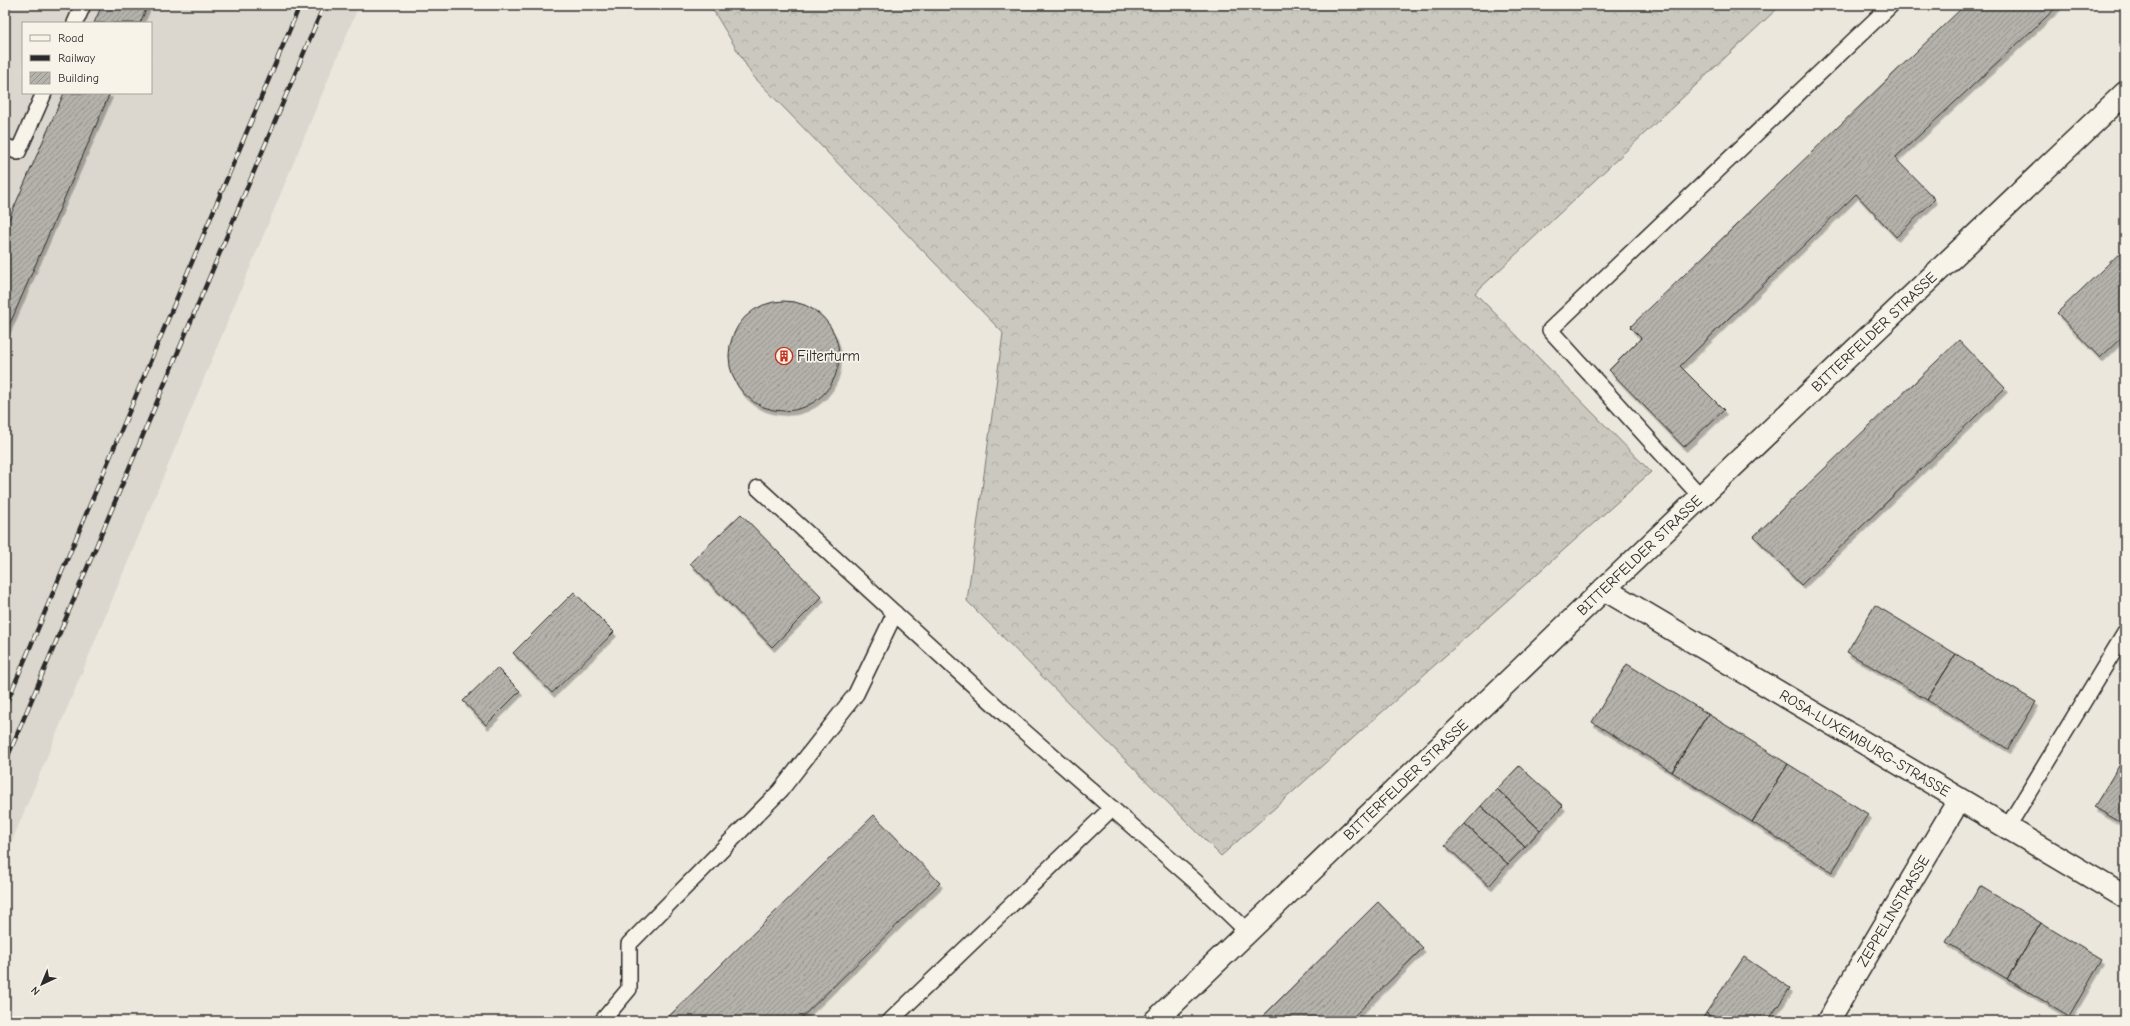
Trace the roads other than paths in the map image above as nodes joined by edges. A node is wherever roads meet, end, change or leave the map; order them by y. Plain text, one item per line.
1 (83, 5) edge
2 (1891, 5) edge
3 (75, 22) edge
4 (2125, 92) edge
5 (44, 94) edge
6 (5, 146) edge
7 (758, 488) dead end
8 (1700, 497) junction
9 (1604, 589) junction
10 (895, 613) junction
11 (2125, 634) edge
12 (1958, 800) junction
13 (1112, 808) junction
14 (2007, 828) junction
15 (2125, 897) edge
16 (1249, 933) junction
17 (602, 1021) edge
18 (890, 1021) edge
19 (1155, 1021) edge
20 (1828, 1021) edge

1 - 3 lane
2 - 8 lane
4 - 8 main road, BITTERFELDER STRASSE
5 - 6 lane
7 - 10 lane
8 - 9 main road, BITTERFELDER STRASSE
9 - 12 main road, ROSA-LUXEMBURG-STRASSE
9 - 16 main road, BITTERFELDER STRASSE
10 - 13 lane
10 - 17 lane
11 - 14 lane
12 - 14 main road, ROSA-LUXEMBURG-STRASSE
12 - 20 main road, ZEPPELINSTRASSE
13 - 16 lane
13 - 18 lane
14 - 15 main road, ROSA-LUXEMBURG-STRASSE
16 - 19 main road, BITTERFELDER STRASSE

